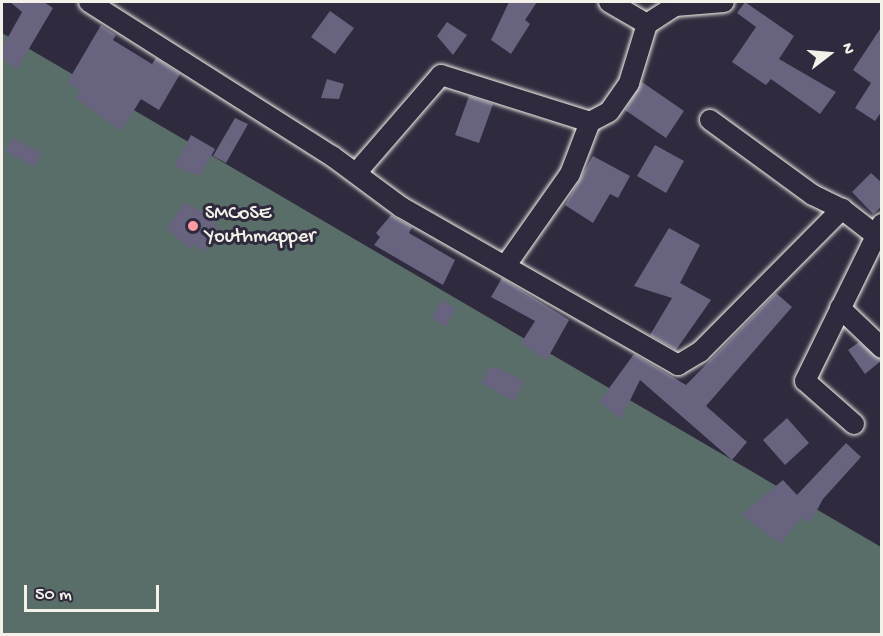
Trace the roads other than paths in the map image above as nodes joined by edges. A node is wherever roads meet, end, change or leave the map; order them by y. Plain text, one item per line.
1 (89, 2) edge
2 (609, 2) edge
3 (724, 2) edge
4 (647, 24) junction
5 (710, 120) dead end
6 (590, 122) junction
7 (357, 172) junction
8 (842, 209) junction
9 (879, 233) edge
10 (506, 266) junction
11 (840, 308) junction
12 (882, 348) edge
13 (854, 424) dead end

1 - 7 street
2 - 4 street
3 - 4 street
4 - 6 street
5 - 8 street
6 - 7 street
6 - 10 street
7 - 10 street
8 - 9 street
8 - 10 street
9 - 11 street
11 - 12 street
11 - 13 street

